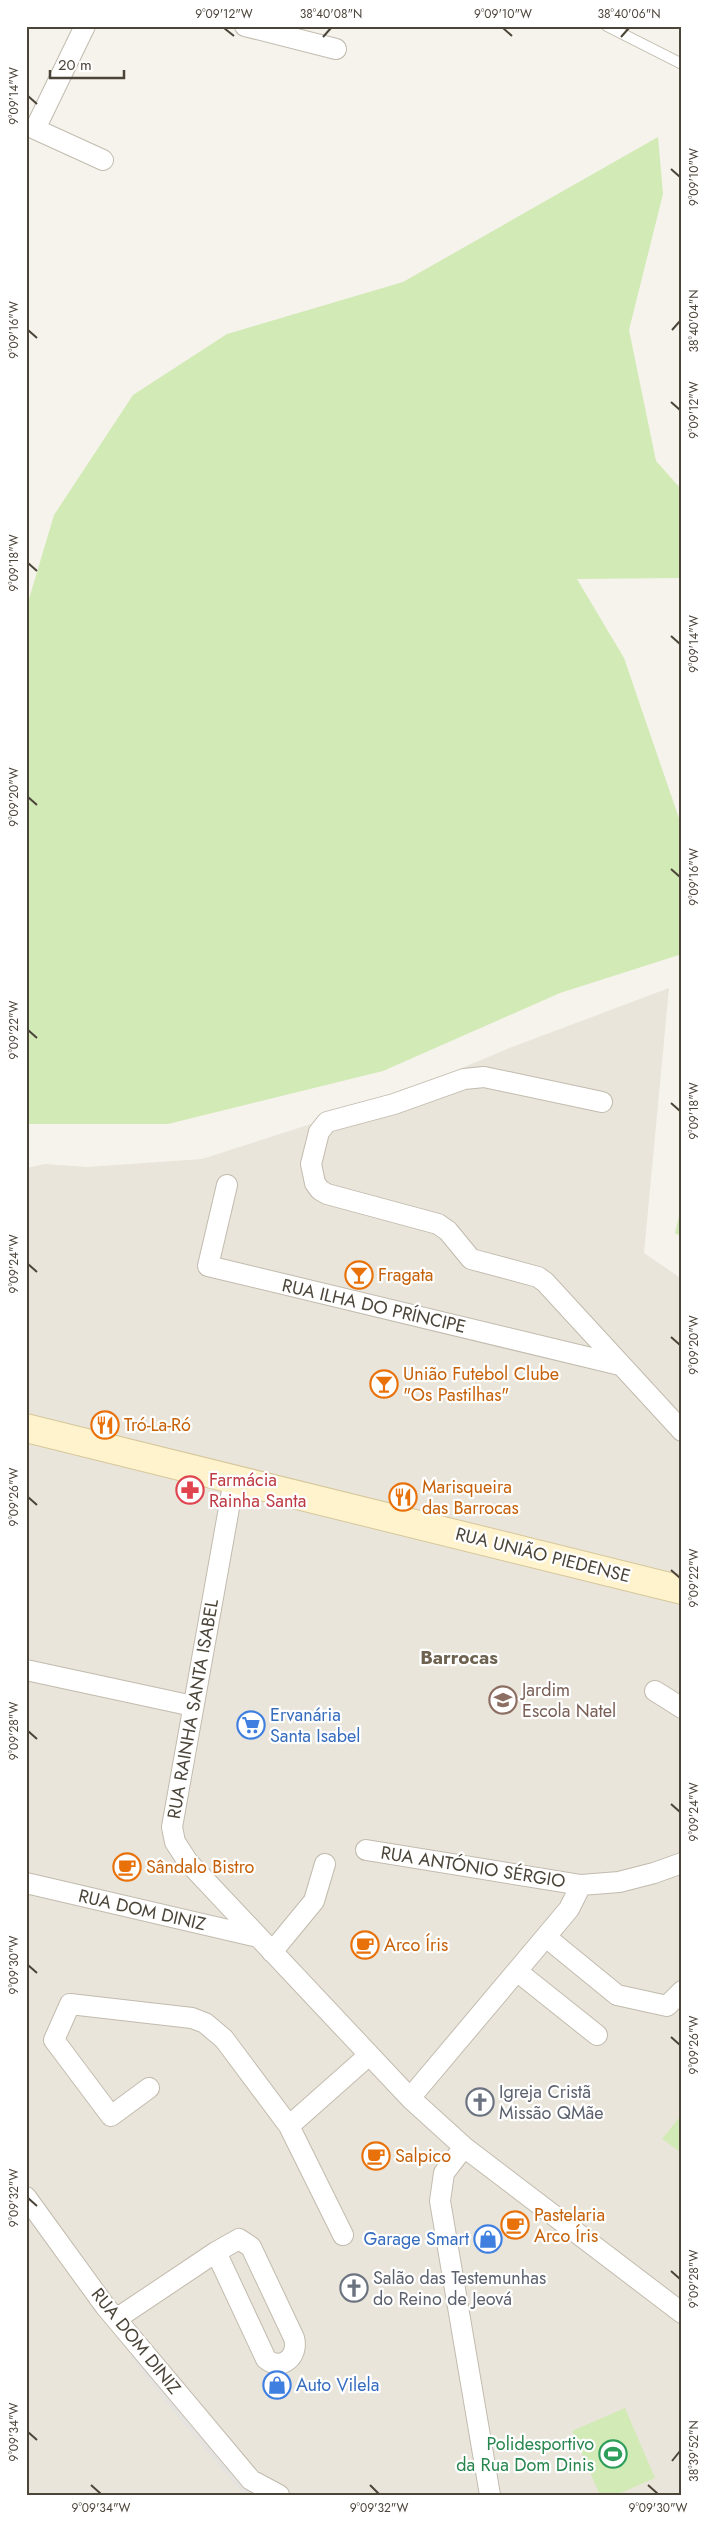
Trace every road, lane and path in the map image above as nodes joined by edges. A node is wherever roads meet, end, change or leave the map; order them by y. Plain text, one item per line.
1 (85, 26) edge
2 (245, 26) edge
3 (607, 26) edge
4 (336, 49) dead end
5 (682, 64) edge
6 (103, 160) dead end
7 (602, 1102) dead end
8 (227, 1185) dead end
9 (620, 1365) junction
10 (26, 1428) edge
11 (682, 1431) edge
12 (234, 1480) junction
13 (682, 1590) edge
14 (26, 1670) edge
15 (655, 1690) dead end
16 (193, 1706) junction
17 (682, 1708) edge
18 (366, 1850) dead end
19 (682, 1863) edge
20 (325, 1864) dead end
21 (26, 1883) edge
22 (581, 1885) junction
23 (258, 1937) junction
24 (546, 1937) junction
25 (272, 1952) junction
26 (518, 1972) junction
27 (682, 1991) edge
28 (597, 2035) dead end
29 (368, 2056) junction
30 (149, 2088) dead end
31 (410, 2098) junction
32 (289, 2126) junction
33 (464, 2146) junction
34 (26, 2197) edge
35 (343, 2235) dead end
36 (216, 2252) junction
37 (682, 2313) edge
38 (116, 2319) junction
39 (258, 2487) edge
40 (279, 2495) edge
41 (490, 2495) edge

1 - 6 street
2 - 4 street
3 - 5 lane
7 - 9 street
8 - 9 street, RUA ILHA DO PRÍNCIPE
9 - 11 street
10 - 12 street, RUA UNIÃO PIEDENSE
12 - 13 street, RUA UNIÃO PIEDENSE
12 - 16 street, RUA RAINHA SANTA ISABEL
14 - 16 street
15 - 17 street
16 - 23 street, RUA RAINHA SANTA ISABEL
18 - 22 street, RUA ANTÓNIO SÉRGIO
19 - 22 street, RUA ANTÓNIO SÉRGIO
20 - 25 street
21 - 23 street, RUA DOM DINIZ
22 - 24 street, RUA ANTÓNIO SÉRGIO
23 - 25 street, RUA RAINHA SANTA ISABEL
24 - 26 street, RUA ANTÓNIO SÉRGIO
24 - 27 street
25 - 29 street, RUA RAINHA SANTA ISABEL
26 - 28 street
26 - 31 street, RUA ANTÓNIO SÉRGIO
29 - 31 street, RUA RAINHA SANTA ISABEL
29 - 32 street
30 - 32 street
31 - 33 street, RUA RAINHA SANTA ISABEL
32 - 35 street
33 - 37 street, RUA RAINHA SANTA ISABEL
33 - 41 street
34 - 38 street, RUA DOM DINIZ
36 - 36 street
36 - 38 street
38 - 39 street, RUA DOM DINIZ
39 - 40 street, RUA DOM DINIZ

